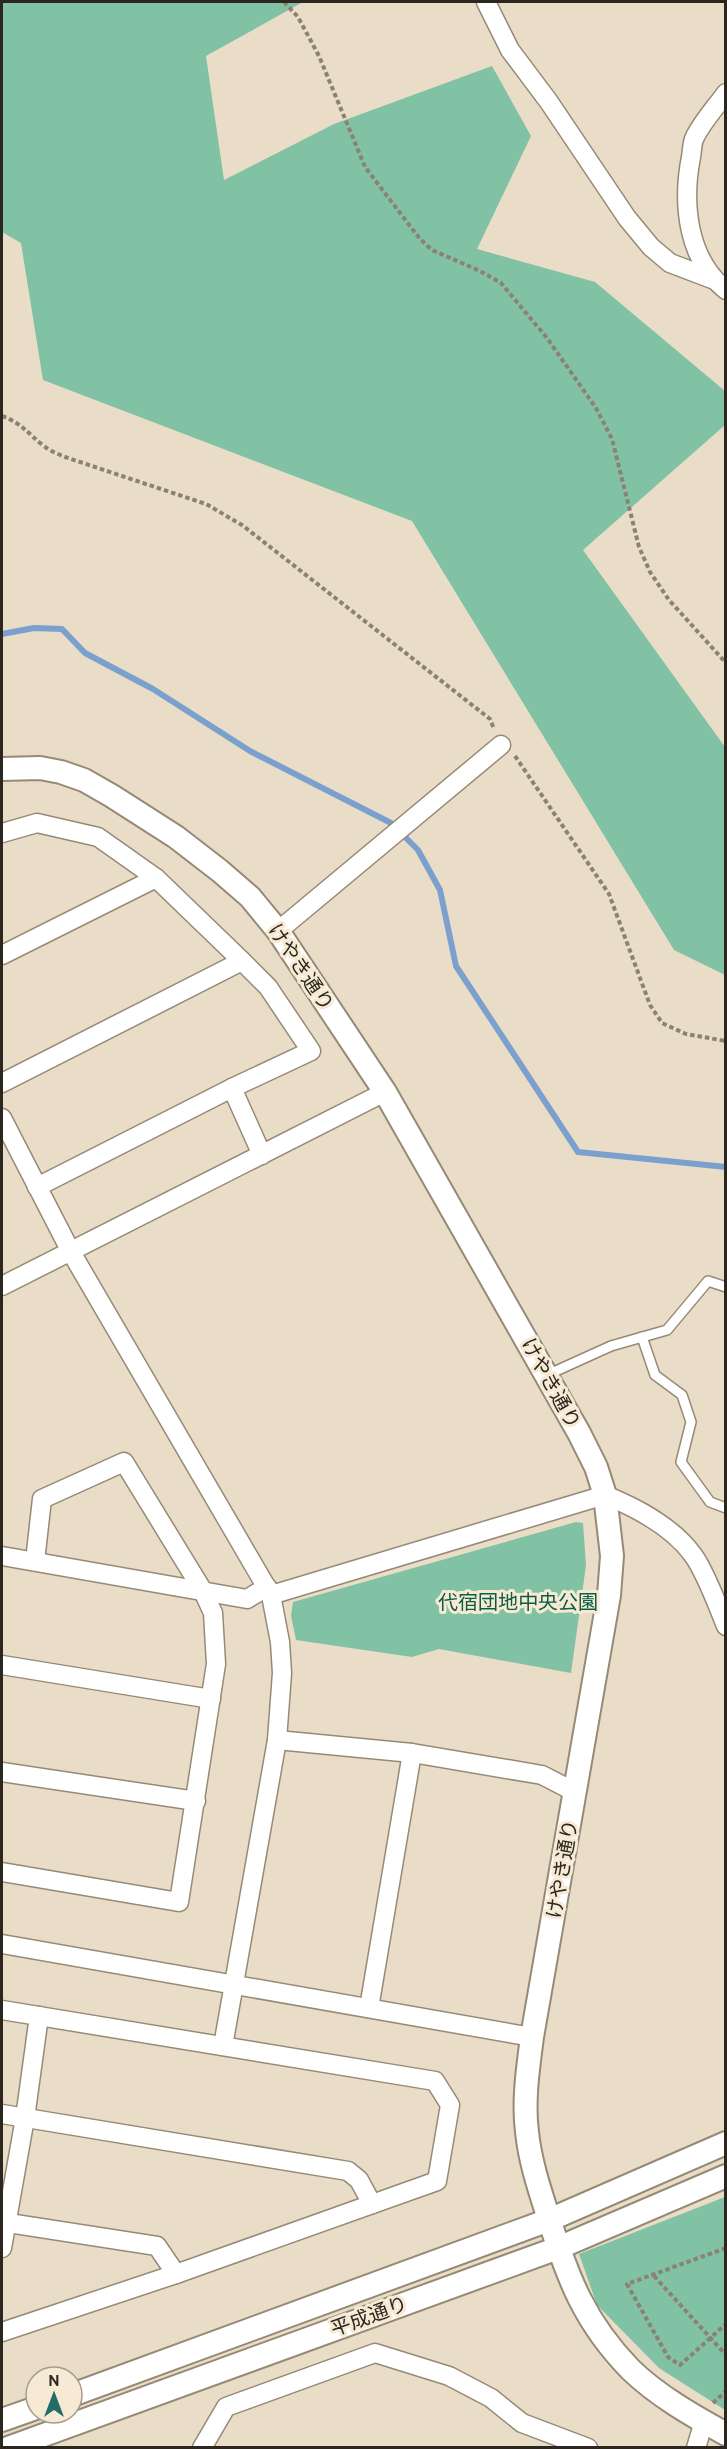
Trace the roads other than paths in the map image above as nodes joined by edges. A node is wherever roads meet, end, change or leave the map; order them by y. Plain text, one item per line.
1 (486, 2) edge
2 (726, 93) edge
3 (719, 284) edge
4 (501, 745) road end
5 (2, 769) edge
6 (2, 833) edge
7 (156, 878) junction
8 (278, 931) junction
9 (2, 955) edge
10 (242, 961) junction
11 (2, 1083) edge
12 (231, 1088) junction
13 (385, 1092) junction
14 (2, 1118) edge
15 (262, 1155) junction
16 (37, 1187) junction
17 (71, 1252) junction
18 (2, 1286) edge
19 (726, 1287) edge
20 (642, 1337) junction
21 (547, 1375) junction
22 (605, 1496) junction
23 (726, 1508) edge
24 (2, 1556) edge
25 (35, 1561) junction
26 (203, 1591) junction
27 (269, 1591) junction
28 (726, 1626) edge
29 (2, 1665) edge
30 (212, 1699) junction
31 (277, 1740) junction
32 (412, 1753) junction
33 (2, 1772) edge
34 (575, 1792) junction
35 (196, 1801) junction
36 (2, 1872) edge
37 (2, 1944) edge
38 (234, 1985) junction
39 (369, 2008) junction
40 (2, 2010) edge
41 (39, 2016) junction
42 (532, 2037) junction
43 (223, 2046) junction
44 (2, 2114) edge
45 (25, 2118) junction
46 (726, 2143) edge
47 (726, 2176) edge
48 (372, 2204) junction
49 (549, 2220) junction
50 (4, 2222) edge
51 (2, 2248) edge
52 (558, 2248) junction
53 (176, 2274) junction
54 (2, 2332) edge
55 (84, 2390) edge
56 (24, 2412) edge
57 (2, 2420) edge
58 (704, 2421) junction
59 (726, 2434) edge
60 (8, 2448) edge
61 (202, 2448) edge
62 (588, 2448) edge
63 (696, 2448) edge

1 - 3 street
2 - 3 street
4 - 8 street
5 - 8 street, けやき通り
6 - 7 street
7 - 9 street
7 - 10 street
8 - 13 street, けやき通り
10 - 11 street
10 - 12 street
12 - 15 street
12 - 16 street
13 - 15 street
13 - 21 street, けやき通り
14 - 16 street
15 - 17 street
16 - 17 street
17 - 18 street
17 - 27 street
19 - 20 lane
20 - 21 lane
20 - 23 lane
21 - 22 street, けやき通り
22 - 27 street
22 - 28 street
22 - 34 street, けやき通り
24 - 25 street
25 - 26 street
25 - 26 street
26 - 27 street
26 - 30 street
27 - 31 street
29 - 30 street
30 - 35 street
31 - 32 street
31 - 38 street
32 - 34 street
32 - 39 street
33 - 35 street
34 - 42 street, けやき通り
35 - 36 street
37 - 38 street
38 - 39 street
38 - 43 street
39 - 42 street
40 - 41 street
41 - 43 street
41 - 45 street
42 - 49 street, けやき通り
43 - 48 street
44 - 45 street
45 - 48 street
45 - 50 street
46 - 49 street, 平成通り
47 - 52 street, 平成通り
48 - 53 street
49 - 52 street, けやき通り
49 - 55 street, 平成通り
50 - 51 street
50 - 53 street
52 - 58 street, けやき通り
52 - 60 street, 平成通り
53 - 54 street
56 - 57 street
58 - 59 street, けやき通り
58 - 63 street
61 - 62 street

